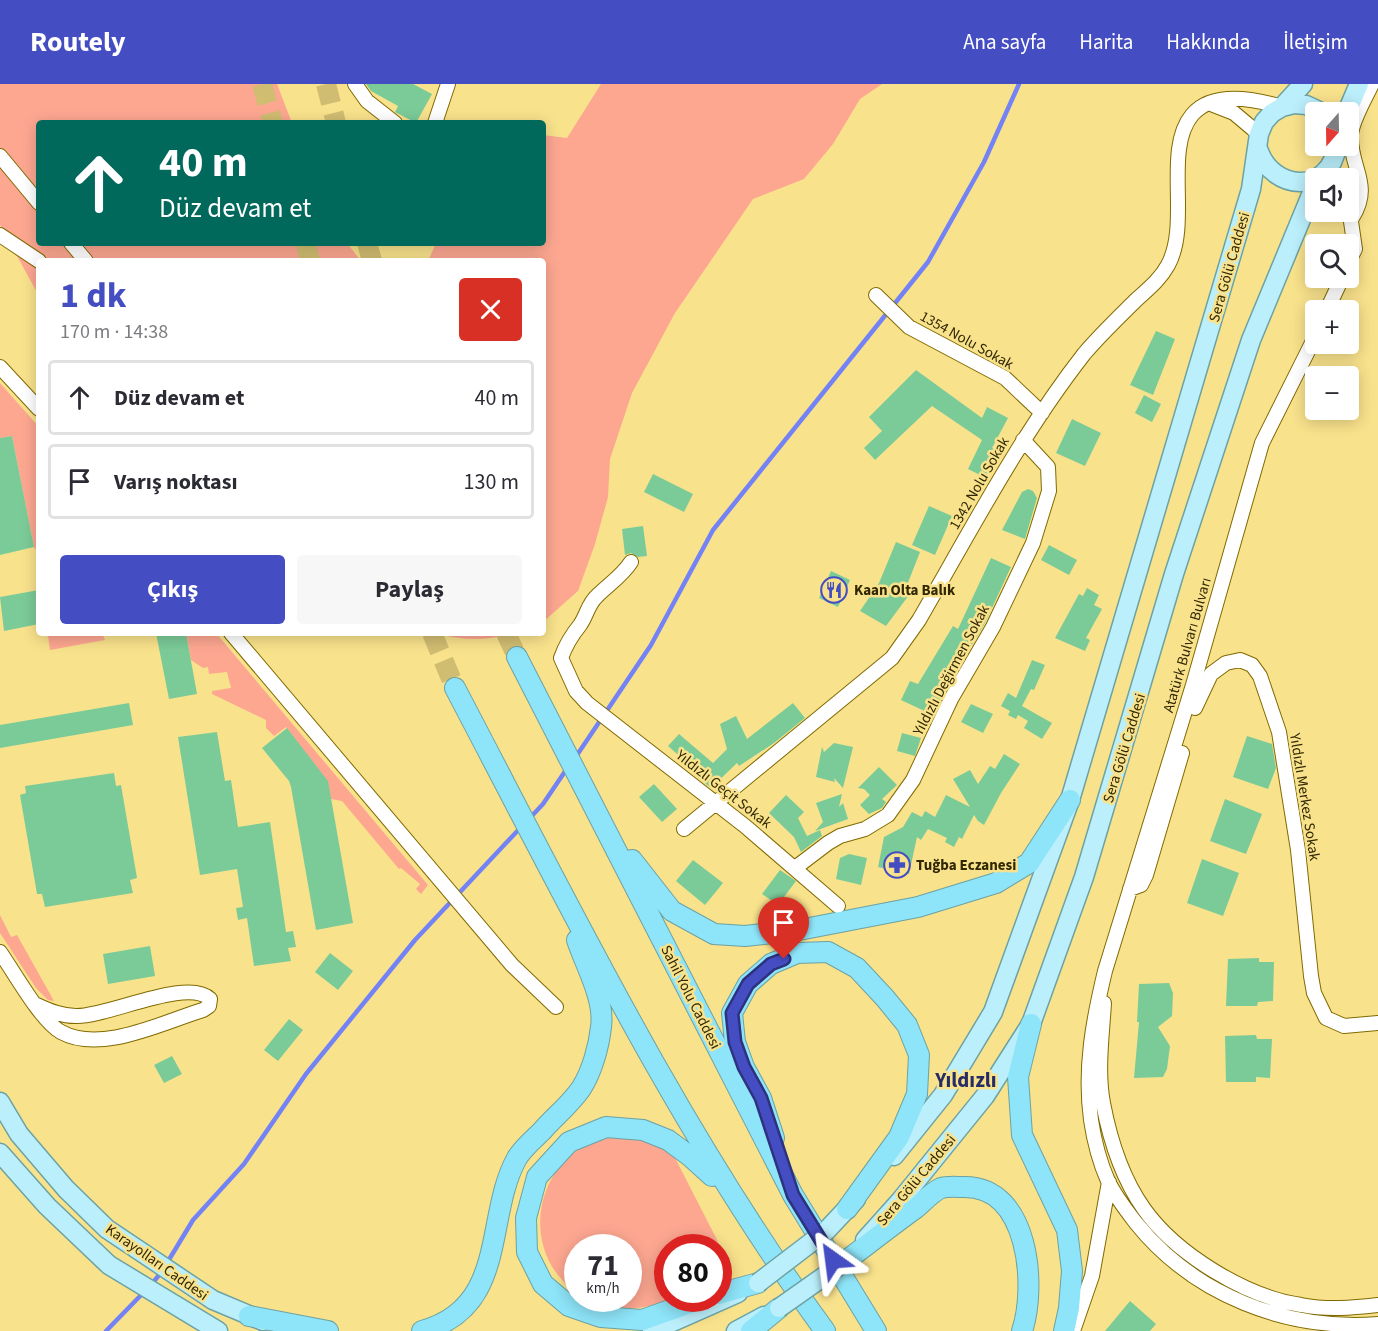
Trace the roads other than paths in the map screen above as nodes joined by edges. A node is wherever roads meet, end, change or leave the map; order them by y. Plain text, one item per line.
1 (355, 84) edge
2 (448, 84) edge
3 (1303, 84) edge
4 (1359, 84) edge
5 (1372, 84) edge
6 (1351, 102) edge
7 (1211, 104) junction
8 (1305, 105) edge
9 (1282, 107) junction
10 (391, 120) edge
11 (436, 120) edge
12 (1259, 141) junction
13 (0, 156) edge
14 (1357, 168) edge
15 (1359, 176) edge
16 (1305, 182) edge
17 (36, 200) edge
18 (1359, 206) edge
19 (1305, 218) edge
20 (0, 235) edge
21 (74, 246) edge
22 (84, 258) edge
23 (36, 259) edge
24 (876, 295) dead end
25 (1307, 354) edge
26 (0, 367) edge
27 (36, 406) edge
28 (1042, 413) junction
29 (1023, 440) junction
30 (631, 562) dead end
31 (234, 636) edge
32 (517, 657) tunnel mouth
33 (456, 688) tunnel mouth
34 (1070, 801) junction
35 (714, 803) junction
36 (595, 810) junction
37 (684, 829) dead end
38 (795, 868) junction
39 (559, 884) junction
40 (1130, 889) junction
41 (838, 906) dead end
42 (0, 952) edge
43 (1105, 971) junction
44 (37, 1005) junction
45 (556, 1007) dead end
46 (1378, 1023) edge
47 (1031, 1024) junction
48 (0, 1102) edge
49 (0, 1153) edge
50 (1109, 1182) junction
51 (730, 1194) junction
52 (793, 1195) junction
53 (847, 1209) junction
54 (843, 1263) junction
55 (758, 1283) junction
56 (732, 1290) edge
57 (1378, 1305) edge
58 (779, 1308) junction
59 (664, 1312) edge
60 (866, 1313) junction
61 (249, 1316) junction
62 (1378, 1324) edge
63 (821, 1327) edge
64 (1349, 1329) edge
65 (218, 1331) edge
66 (293, 1331) edge
67 (328, 1331) edge
68 (422, 1331) edge
69 (652, 1331) edge
70 (736, 1331) edge
71 (751, 1331) edge
72 (876, 1331) edge
73 (883, 1331) edge
74 (1022, 1331) edge
75 (1064, 1331) edge
76 (1073, 1331) edge

1 - 10 street
2 - 11 street
3 - 9 main road, Sera Gölü Caddesi
4 - 6 main road
5 - 14 street
7 - 9 street, 1342 Nolu Sokak
7 - 12 street
7 - 28 street, 1342 Nolu Sokak
8 - 9 main road
9 - 12 main road, Sera Gölü Caddesi
12 - 16 main road
12 - 34 main road, Sera Gölü Caddesi
13 - 17 street
15 - 18 street
19 - 47 main road, Sera Gölü Caddesi
20 - 23 street
21 - 22 street
24 - 28 street, 1354 Nolu Sokak
25 - 40 street, Atatürk Bulvarı Bulvarı
26 - 27 street
28 - 29 street, 1342 Nolu Sokak
29 - 35 street, 1342 Nolu Sokak
29 - 38 street, Yıldızlı Değirmen Sokak
30 - 35 street, Yıldızlı Geçit Sokak
31 - 45 street
32 - 36 highway, Sahil Yolu Caddesi
33 - 39 highway
34 - 36 highway
34 - 53 main road, Sera Gölü Caddesi
35 - 37 street, 1342 Nolu Sokak
35 - 38 street, Yıldızlı Geçit Sokak
36 - 52 highway, Sahil Yolu Caddesi
38 - 41 street, Yıldızlı Geçit Sokak
39 - 51 highway
39 - 68 highway
40 - 43 street, Atatürk Bulvarı Bulvarı
40 - 46 street, Yıldızlı Merkez Sokak
42 - 44 street
43 - 50 street, Atatürk Bulvarı Bulvarı
43 - 57 street, Atatürk Bulvarı Bulvarı
44 - 44 street
47 - 54 main road, Sera Gölü Caddesi
47 - 75 highway
48 - 61 main road, Karayolları Caddesi
49 - 65 main road, Karayolları Caddesi
50 - 64 street, Atatürk Bulvarı Bulvarı
50 - 76 street
51 - 59 highway
51 - 63 highway
52 - 53 highway
52 - 60 highway, Sahil Yolu Caddesi
53 - 55 main road, Sera Gölü Caddesi, bridge
54 - 58 main road, bridge
54 - 74 highway
55 - 56 highway
55 - 69 main road
58 - 70 main road
58 - 71 highway
60 - 72 highway, Sahil Yolu Caddesi
60 - 73 highway
61 - 66 main road, Karayolları Caddesi
61 - 67 highway
62 - 64 street, Atatürk Bulvarı Bulvarı

